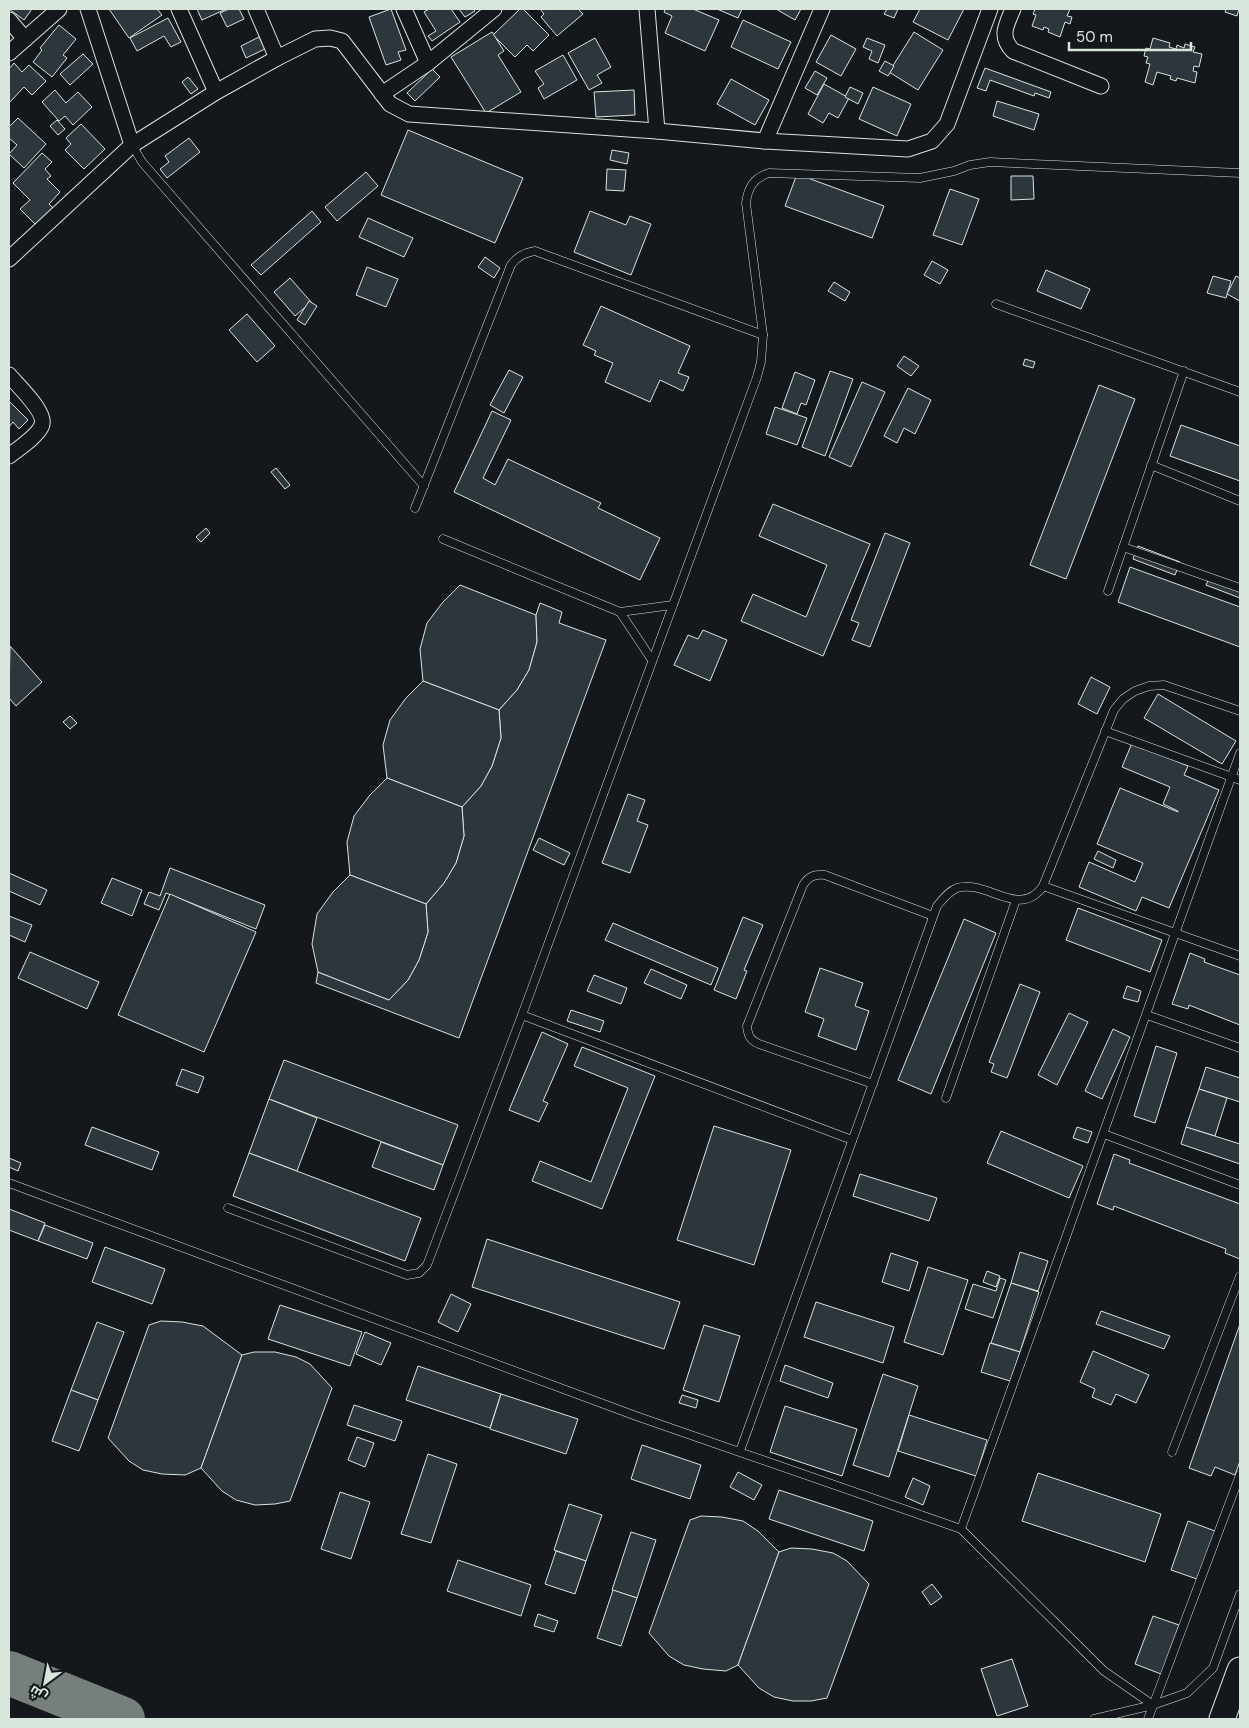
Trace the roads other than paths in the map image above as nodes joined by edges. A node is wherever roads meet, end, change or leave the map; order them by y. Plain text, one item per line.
1 (59, 9) edge
2 (88, 9) edge
3 (180, 9) edge
4 (256, 9) edge
5 (404, 9) edge
6 (494, 9) edge
7 (647, 9) edge
8 (822, 9) edge
9 (990, 9) edge
10 (1013, 9) edge
11 (9, 20) edge
12 (25, 39) junction
13 (9, 53) edge
14 (277, 58) junction
15 (428, 63) junction
16 (1101, 86) dead end
17 (216, 92) junction
18 (382, 94) junction
19 (657, 131) junction
20 (765, 142) junction
21 (132, 145) junction
22 (1240, 173) edge
23 (9, 258) edge
24 (996, 304) dead end
25 (763, 335) junction
26 (1184, 371) junction
27 (9, 375) edge
28 (1240, 392) edge
29 (9, 456) edge
30 (1151, 466) junction
31 (424, 486) junction
32 (1240, 501) edge
33 (415, 508) dead end
34 (443, 539) dead end
35 (1123, 546) junction
36 (1240, 588) edge
37 (1108, 590) dead end
38 (673, 605) junction
39 (620, 612) junction
40 (652, 660) junction
41 (1240, 711) edge
42 (1105, 731) junction
43 (1240, 753) edge
44 (1232, 777) junction
45 (1240, 780) edge
46 (1043, 886) junction
47 (1016, 900) junction
48 (933, 916) junction
49 (1176, 933) junction
50 (1240, 956) edge
51 (522, 1015) junction
52 (1147, 1015) junction
53 (1240, 1048) edge
54 (873, 1084) junction
55 (946, 1098) dead end
56 (1104, 1134) junction
57 (852, 1140) junction
58 (9, 1183) edge
59 (1240, 1185) edge
60 (228, 1208) dead end
61 (1240, 1276) edge
62 (740, 1452) junction
63 (1172, 1452) dead end
64 (1240, 1475) edge
65 (961, 1529) junction
66 (1240, 1594) edge
67 (1240, 1670) edge
68 (1153, 1705) junction
69 (1094, 1719) edge
70 (1148, 1719) edge
71 (1222, 1719) edge

1 - 12 street
2 - 21 street
3 - 17 street
4 - 14 street
5 - 15 street
6 - 15 street
7 - 19 street
8 - 20 street
9 - 20 street
10 - 16 street
11 - 12 street
12 - 13 street
14 - 17 street
14 - 18 street
15 - 18 street
17 - 21 street
18 - 19 street
19 - 20 street
21 - 23 street
21 - 31 lane
22 - 25 lane
24 - 26 lane
25 - 31 lane
25 - 38 lane
26 - 28 lane
26 - 30 lane
27 - 29 street
30 - 32 lane
30 - 35 lane
31 - 33 lane
34 - 39 lane
35 - 36 lane
35 - 37 lane
38 - 39 lane
38 - 40 lane
39 - 40 lane
40 - 51 lane
41 - 42 lane
42 - 44 lane
42 - 46 lane
43 - 44 lane
44 - 45 lane
44 - 49 lane
46 - 47 lane
46 - 49 lane
47 - 48 lane
47 - 55 lane
48 - 54 lane
48 - 54 lane
49 - 50 lane
49 - 52 lane
51 - 57 lane
51 - 60 lane
52 - 53 lane
52 - 56 lane
54 - 57 lane
56 - 59 lane
56 - 65 lane
57 - 62 lane
58 - 62 lane
61 - 63 lane
62 - 65 lane
64 - 68 lane
65 - 68 lane
66 - 68 lane
67 - 71 highway
68 - 69 lane
68 - 70 lane

